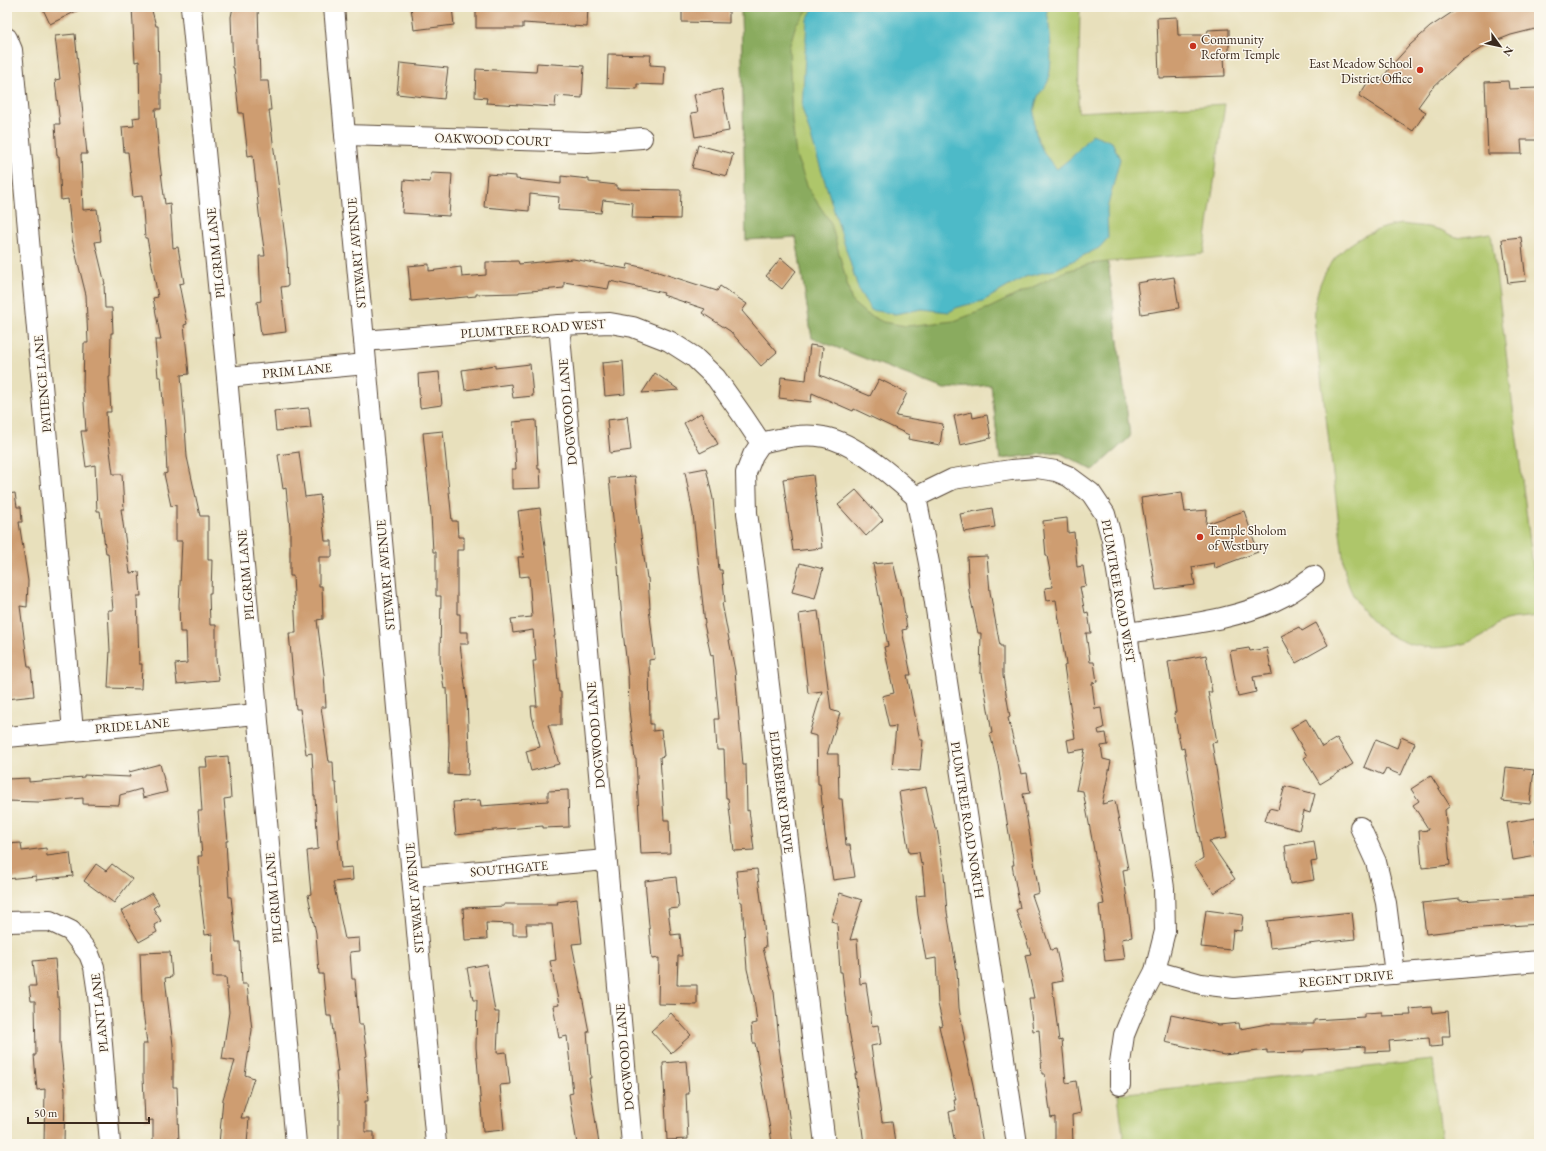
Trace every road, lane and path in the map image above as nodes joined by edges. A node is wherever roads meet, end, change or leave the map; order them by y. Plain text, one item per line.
1 (191, 7) edge
2 (334, 7) edge
3 (7, 38) edge
4 (344, 135) junction
5 (642, 138) dead end
6 (559, 325) junction
7 (364, 341) junction
8 (366, 364) junction
9 (227, 377) junction
10 (760, 443) junction
11 (916, 497) junction
12 (1314, 576) dead end
13 (1127, 633) junction
14 (257, 714) junction
15 (73, 731) junction
16 (7, 736) edge
17 (1360, 827) dead end
18 (606, 860) junction
19 (412, 877) junction
20 (7, 922) edge
21 (1539, 961) edge
22 (1155, 971) junction
23 (1395, 974) junction
24 (1120, 1085) dead end
25 (110, 1144) edge
26 (296, 1144) edge
27 (436, 1144) edge
28 (632, 1144) edge
29 (825, 1144) edge
30 (1017, 1144) edge

1 - 9 street, PILGRIM LANE
2 - 4 street, STEWART AVENUE
3 - 15 street, PATIENCE LANE
4 - 5 street, OAKWOOD COURT
4 - 7 street, STEWART AVENUE
6 - 7 street, PLUMTREE ROAD WEST
6 - 10 street, PLUMTREE ROAD WEST
6 - 18 street, DOGWOOD LANE
7 - 8 street, STEWART AVENUE
8 - 9 street, PRIM LANE
8 - 19 street, STEWART AVENUE
9 - 14 street, PILGRIM LANE
10 - 11 street
10 - 29 street, ELDERBERRY DRIVE
11 - 13 street, PLUMTREE ROAD WEST
11 - 30 street, PLUMTREE ROAD NORTH
12 - 13 street
13 - 22 street, PLUMTREE ROAD WEST
14 - 15 street, PRIDE LANE
14 - 26 street, PILGRIM LANE
15 - 16 street, PRIDE LANE
17 - 23 street
18 - 19 street, SOUTHGATE
18 - 28 street, DOGWOOD LANE
19 - 27 street, STEWART AVENUE
20 - 25 street, PLANT LANE
21 - 23 street, REGENT DRIVE
22 - 23 street, REGENT DRIVE
22 - 24 street, PLUMTREE ROAD WEST

